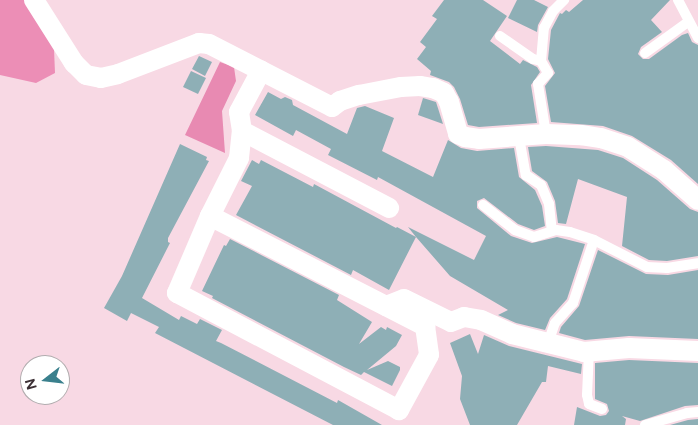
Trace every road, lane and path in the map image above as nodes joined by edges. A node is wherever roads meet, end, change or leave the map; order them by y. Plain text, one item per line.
1 (34, 0) edge
2 (564, 0) edge
3 (678, 0) edge
4 (688, 22) junction
5 (500, 36) dead end
6 (698, 38) edge
7 (645, 53) dead end
8 (541, 61) junction
9 (261, 71) junction
10 (242, 132) junction
11 (546, 134) junction
12 (519, 136) junction
13 (698, 200) edge
14 (483, 205) dead end
15 (389, 208) dead end
16 (210, 216) junction
17 (552, 232) junction
18 (594, 240) junction
19 (698, 263) edge
20 (386, 306) junction
21 (548, 343) junction
22 (589, 351) junction
23 (698, 351) edge
24 (602, 409) dead end
25 (698, 412) edge
26 (645, 425) edge

1 - 9 street
2 - 8 lane
3 - 4 lane
4 - 6 lane
4 - 7 lane
5 - 8 lane
8 - 11 lane
9 - 10 street
9 - 12 street
10 - 15 street
10 - 16 street
11 - 12 street
11 - 13 street
12 - 17 lane
14 - 17 lane
16 - 20 street
16 - 20 street
17 - 18 lane
18 - 19 lane
18 - 21 lane
20 - 21 street
21 - 22 street
22 - 23 street
22 - 24 lane
25 - 26 lane

